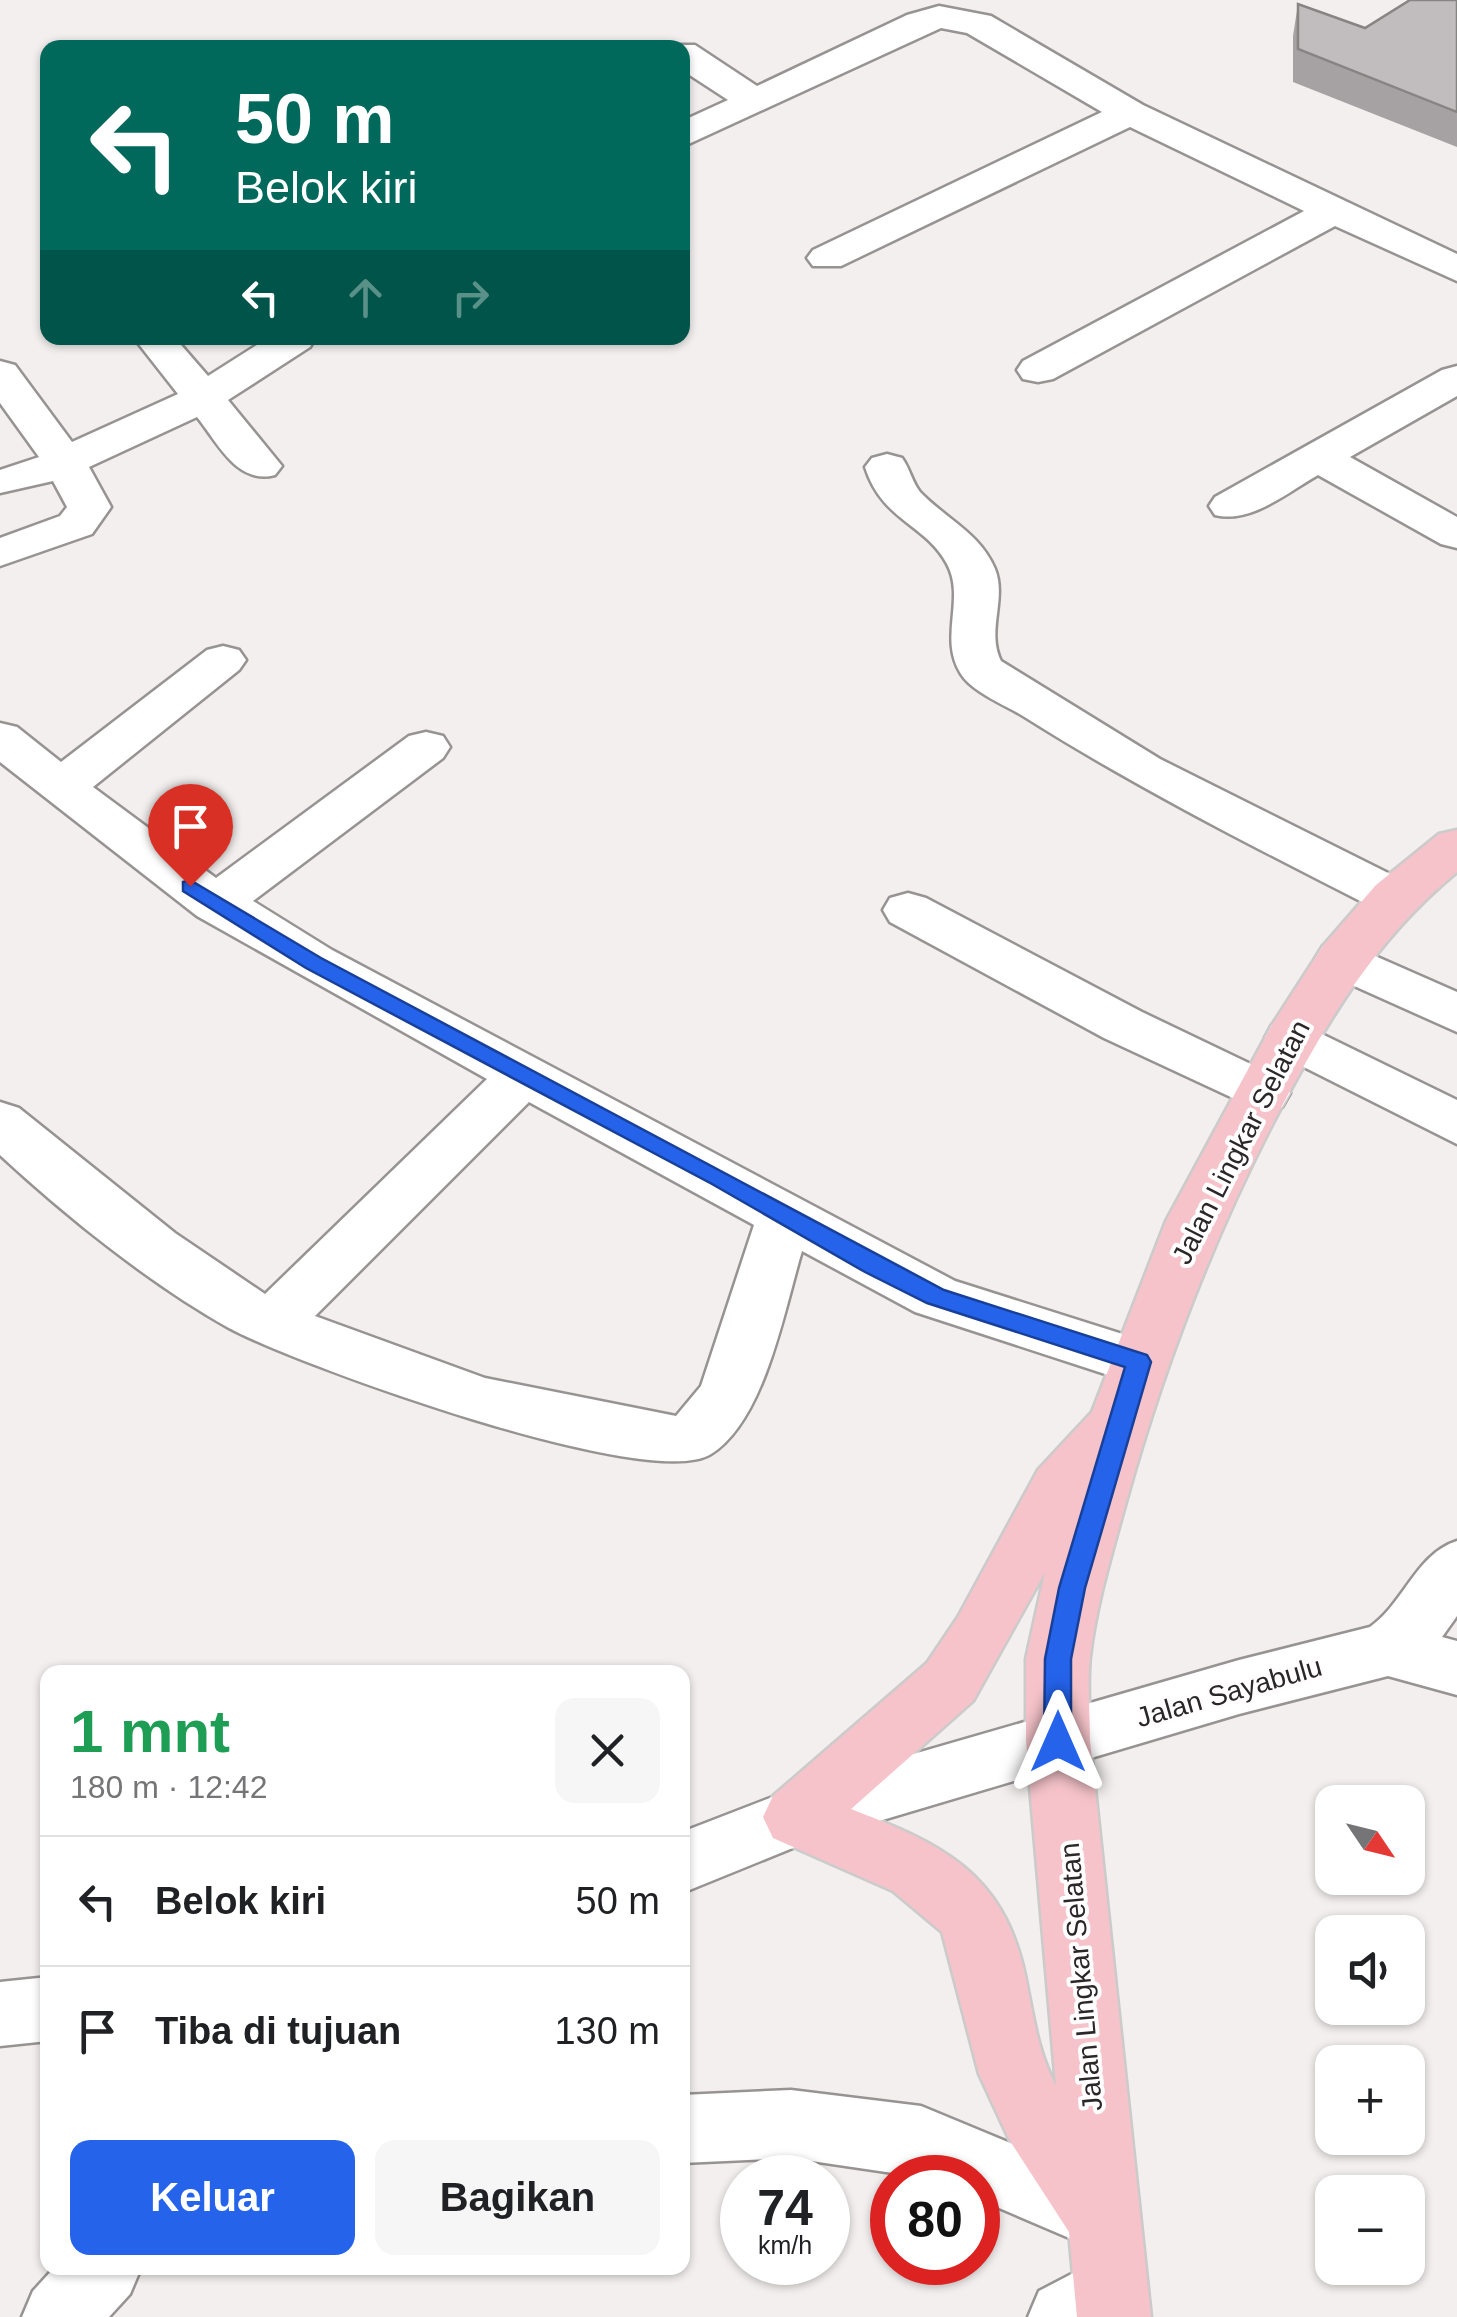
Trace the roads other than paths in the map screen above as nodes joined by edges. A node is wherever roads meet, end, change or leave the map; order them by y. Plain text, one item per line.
1 (690, 58) edge
2 (755, 101) junction
3 (1130, 113) junction
4 (690, 132) edge
5 (1331, 212) junction
6 (828, 258) dead end
7 (1457, 268) edge
8 (160, 345) edge
9 (284, 345) edge
10 (1038, 370) dead end
11 (0, 374) edge
12 (1457, 378) edge
13 (205, 397) junction
14 (1318, 457) junction
15 (260, 466) dead end
16 (887, 467) dead end
17 (74, 477) junction
18 (7, 482) dead end
19 (1231, 506) dead end
20 (1457, 535) edge
21 (0, 552) edge
22 (222, 660) dead end
23 (0, 738) edge
24 (426, 747) dead end
25 (61, 787) junction
26 (1457, 846) edge
27 (1394, 897) junction
28 (215, 904) junction
29 (908, 910) dead end
30 (1341, 960) junction
31 (1457, 1014) edge
32 (1291, 1038) junction
33 (525, 1074) junction
34 (1263, 1093) junction
35 (0, 1122) edge
36 (1457, 1124) edge
37 (785, 1216) junction
38 (271, 1323) junction
39 (1139, 1362) junction
40 (1119, 1420) junction
41 (1457, 1566) edge
42 (1388, 1649) junction
43 (1457, 1668) edge
44 (1058, 1742) junction
45 (796, 1816) junction
46 (690, 1860) edge
47 (40, 2010) edge
48 (0, 2014) edge
49 (690, 2129) edge
50 (1102, 2217) junction
51 (98, 2275) edge
52 (1096, 2308) edge
53 (59, 2317) edge

1 - 2 street
2 - 3 street
2 - 4 street
3 - 5 street
3 - 6 street
5 - 7 street
5 - 10 street
8 - 13 street
9 - 13 street
11 - 17 street
12 - 14 street
13 - 15 street
13 - 17 street
14 - 19 street
14 - 20 street
16 - 27 street
17 - 18 street
17 - 21 street
22 - 25 street
23 - 25 street
24 - 28 street
25 - 28 street
26 - 27 highway, Jalan Lingkar Selatan
27 - 30 highway, Jalan Lingkar Selatan
28 - 33 street
29 - 34 street
30 - 31 street
30 - 32 highway, Jalan Lingkar Selatan
32 - 34 highway, Jalan Lingkar Selatan
32 - 36 street
33 - 37 street
33 - 38 street
34 - 39 highway, Jalan Lingkar Selatan
35 - 38 street
37 - 38 street
37 - 39 street
39 - 40 highway, Jalan Lingkar Selatan
40 - 44 highway, Jalan Lingkar Selatan
40 - 45 highway
41 - 42 street, Jalan Sayabulu
42 - 43 street
42 - 44 street, Jalan Sayabulu
44 - 45 street, Jalan Sayabulu
44 - 50 highway, Jalan Lingkar Selatan
45 - 46 street, Jalan Sayabulu
45 - 50 highway
47 - 48 street
49 - 50 street
50 - 52 highway, Jalan Lingkar Selatan
51 - 53 street

